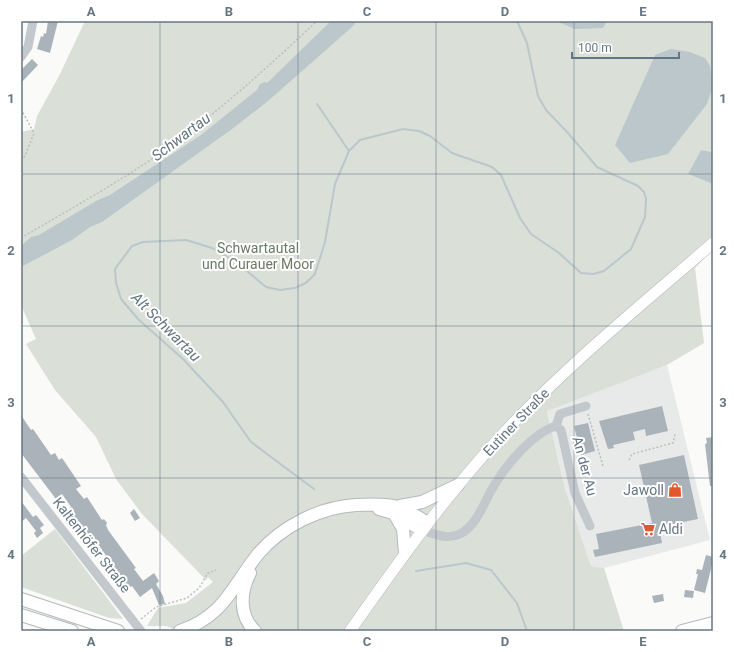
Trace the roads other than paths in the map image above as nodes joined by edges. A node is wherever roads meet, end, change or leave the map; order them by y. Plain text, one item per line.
1 (33, 21) edge
2 (21, 57) edge
3 (713, 242) edge
4 (586, 406) road end
5 (556, 426) junction
6 (21, 477) edge
7 (458, 485) junction
8 (396, 510) junction
9 (590, 526) dead end
10 (425, 527) junction
11 (405, 553) junction
12 (21, 599) edge
13 (21, 615) edge
14 (708, 624) edge
15 (138, 627) edge
16 (72, 631) edge
17 (118, 631) edge
18 (180, 631) edge
19 (255, 631) edge
20 (350, 631) edge
21 (682, 631) edge

1 - 2 street
3 - 7 main road, Eutiner Straße
4 - 5 street
5 - 9 street, An der Au
5 - 10 street, An der Au
6 - 15 street, Kaltenhöfer Straße
7 - 8 highway
7 - 10 main road, Eutiner Straße
8 - 10 highway
8 - 11 highway
8 - 18 highway
8 - 19 highway
10 - 11 main road, Eutiner Straße
11 - 20 main road, Eutiner Straße
12 - 17 highway
13 - 16 highway
14 - 21 highway

